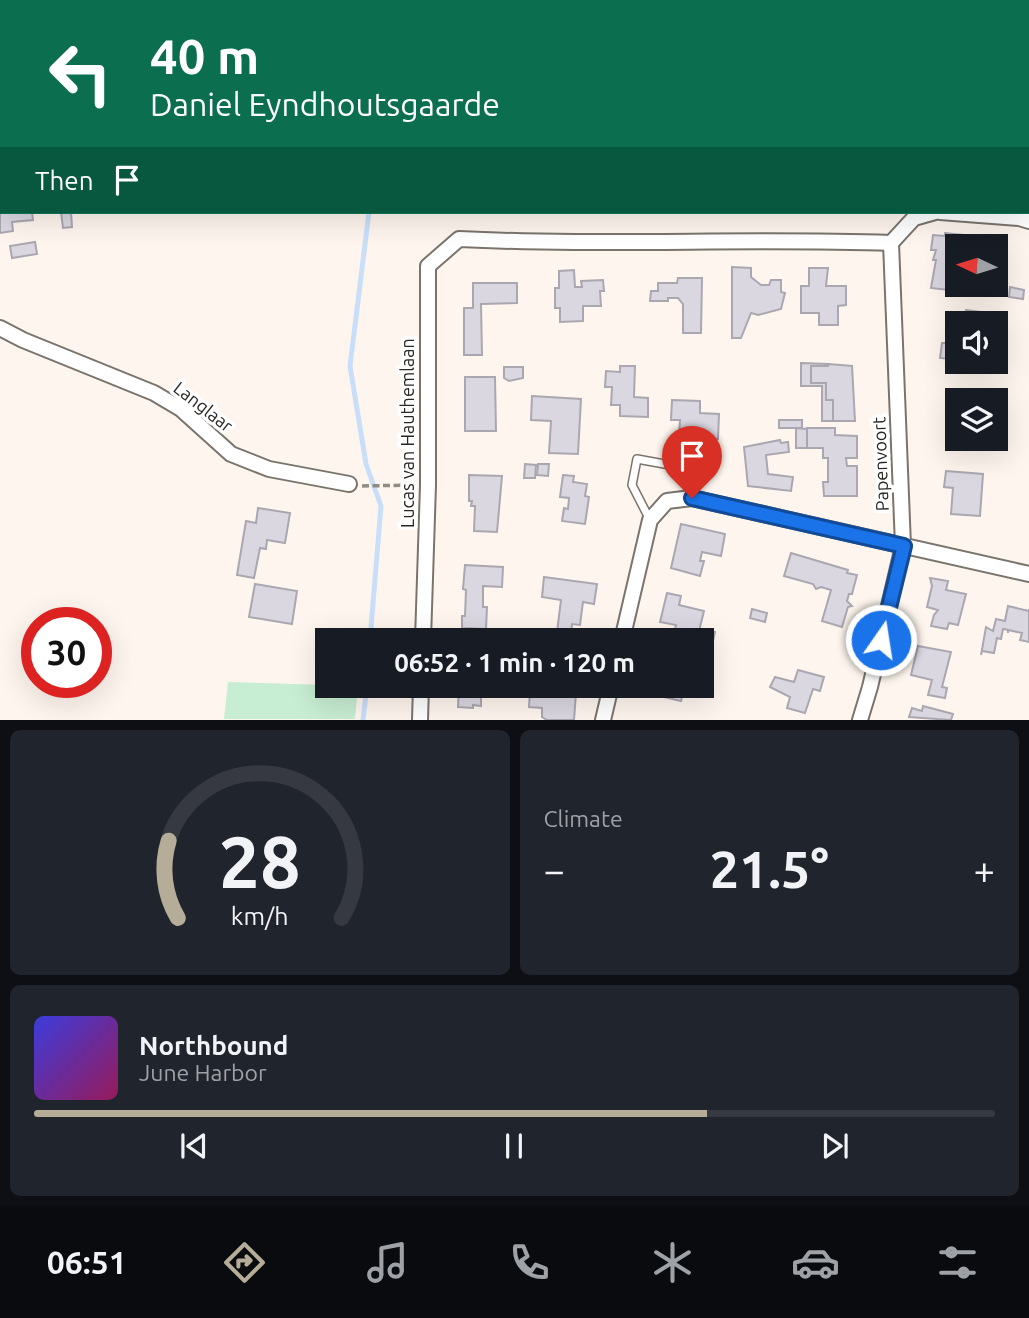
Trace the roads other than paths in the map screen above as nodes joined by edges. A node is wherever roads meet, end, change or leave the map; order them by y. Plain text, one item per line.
1 (930, 214) edge
2 (965, 214) edge
3 (1029, 221) edge
4 (891, 243) junction
5 (0, 328) edge
6 (349, 484) dead end
7 (692, 498) junction
8 (650, 520) junction
9 (904, 546) junction
10 (1029, 574) edge
11 (423, 628) edge
12 (625, 628) edge
13 (421, 698) edge
14 (608, 698) edge
15 (420, 719) edge
16 (603, 719) edge
17 (860, 719) edge

1 - 4 street
2 - 3 street
4 - 9 street, Papenvoort
4 - 11 street, Lucas van Hauthemlaan
5 - 6 street, Langlaar
7 - 8 street
7 - 8 lane
7 - 9 street
8 - 12 street
9 - 10 street
9 - 17 street, Papenvoort
13 - 15 street
14 - 16 street

